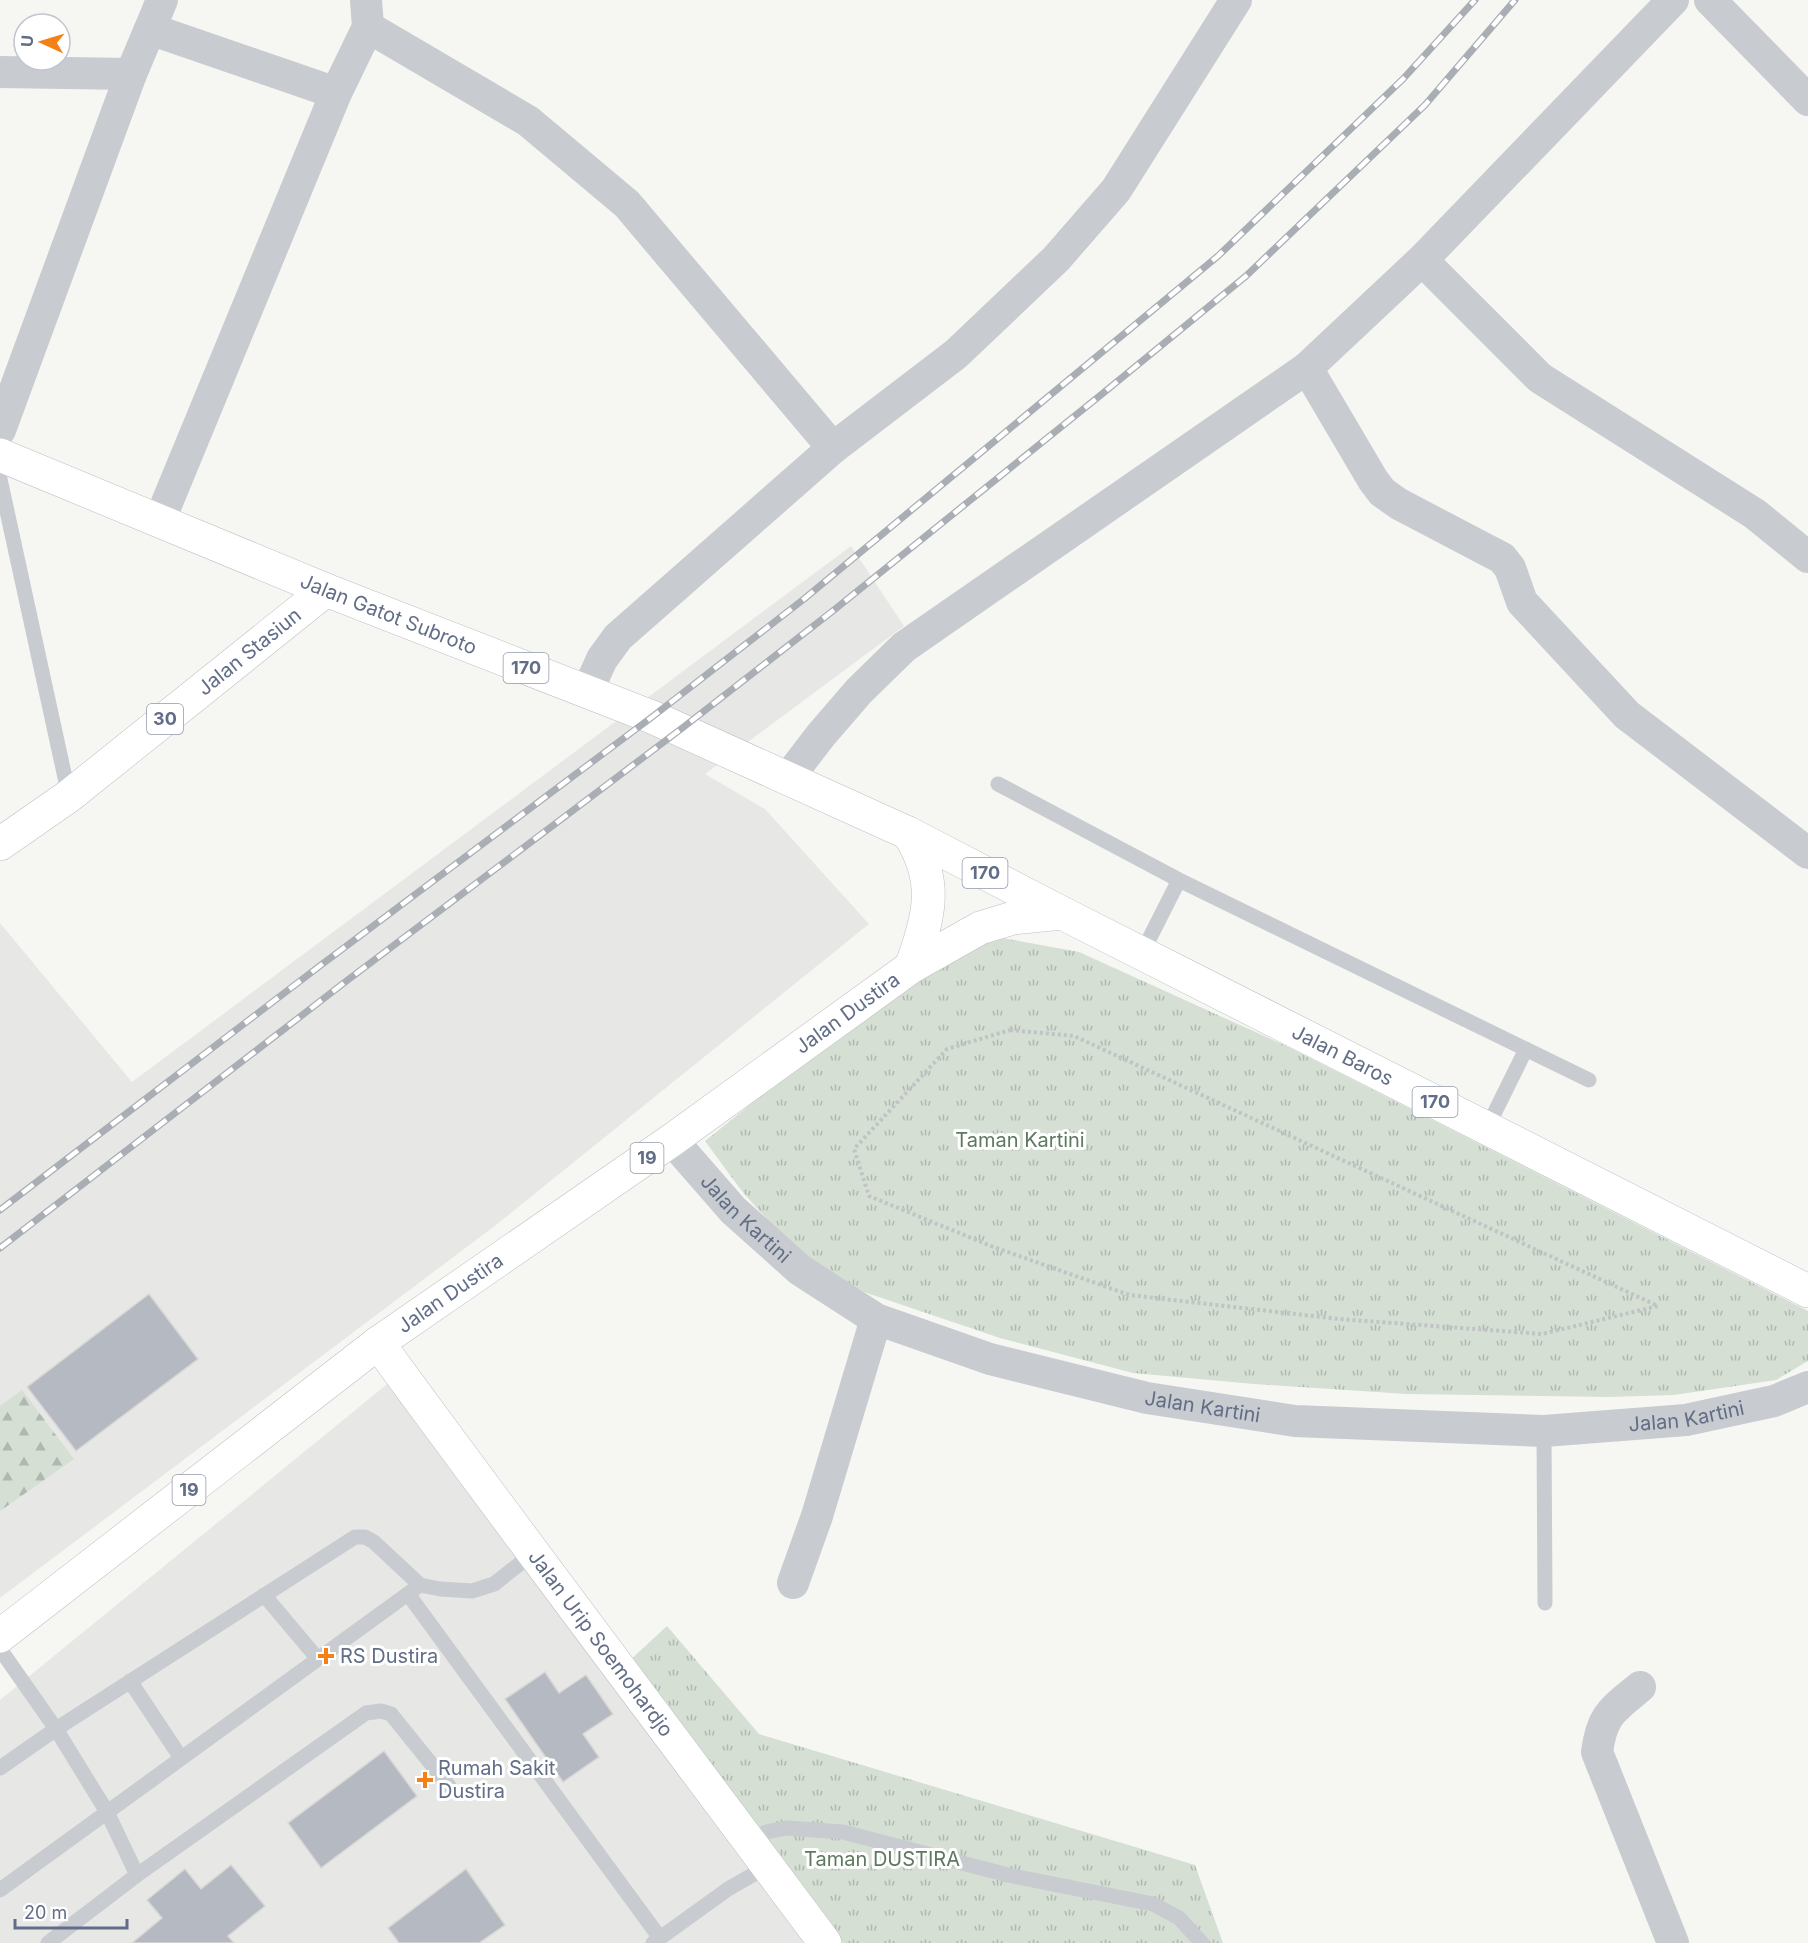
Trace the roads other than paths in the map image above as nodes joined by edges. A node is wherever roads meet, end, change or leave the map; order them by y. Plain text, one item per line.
1 (162, 0) edge
2 (1236, 0) edge
3 (1673, 0) edge
4 (1710, 0) edge
5 (367, 14) edge
6 (150, 29) junction
7 (0, 72) edge
8 (131, 74) junction
9 (336, 93) junction
10 (1808, 100) edge
11 (1422, 260) junction
12 (1307, 368) junction
13 (0, 430) edge
14 (833, 448) junction
15 (0, 455) edge
16 (0, 479) edge
17 (159, 522) junction
18 (1808, 557) edge
19 (326, 590) junction
20 (587, 692) junction
21 (788, 778) junction
22 (998, 784) dead end
23 (69, 796) junction
24 (908, 833) junction
25 (0, 844) edge
26 (1808, 853) edge
27 (1179, 880) junction
28 (1062, 913) junction
29 (1142, 953) junction
30 (912, 966) junction
31 (1526, 1049) junction
32 (1589, 1080) dead end
33 (1487, 1128) junction
34 (672, 1140) junction
35 (1808, 1291) edge
36 (876, 1318) junction
37 (378, 1343) junction
38 (1808, 1388) edge
39 (1544, 1431) junction
40 (532, 1554) junction
41 (793, 1584) dead end
42 (414, 1589) junction
43 (264, 1595) junction
44 (1545, 1603) dead end
45 (0, 1636) edge
46 (0, 1649) edge
47 (318, 1659) junction
48 (130, 1681) junction
49 (1640, 1687) dead end
50 (56, 1729) junction
51 (182, 1758) junction
52 (0, 1768) edge
53 (449, 1786) dead end
54 (107, 1812) junction
55 (759, 1854) junction
56 (137, 1875) junction
57 (0, 1890) edge
58 (656, 1940) edge
59 (48, 1943) edge
60 (825, 1943) edge
61 (1202, 1943) edge
62 (1673, 1943) edge

1 - 6 street
2 - 14 street
3 - 11 street
4 - 10 street
5 - 9 street
5 - 14 street
6 - 8 street
6 - 9 street
7 - 8 street
8 - 13 street
9 - 17 street
11 - 12 street
11 - 18 street
12 - 21 street
12 - 26 street
14 - 20 street
15 - 17 main road, Jalan Gatot Subroto / 170
16 - 23 lane
17 - 19 main road, Jalan Gatot Subroto / 170
19 - 20 main road, Jalan Gatot Subroto / 170
19 - 23 main road, Jalan Stasiun / 30
20 - 21 main road, Jalan Gatot Subroto / 170
21 - 24 main road, Jalan Gatot Subroto / 170
22 - 27 lane
23 - 25 main road, Jalan Stasiun / 30
24 - 28 main road, Jalan Baros / 170
24 - 30 main road, Jalan Dustira
27 - 29 lane
27 - 31 lane
28 - 29 main road, Jalan Baros / 170
28 - 30 main road, Jalan Dustira / 19
29 - 33 main road, Jalan Baros / 170
30 - 34 main road, Jalan Dustira / 19
31 - 32 lane
31 - 33 lane
33 - 35 main road, Jalan Baros / 170
34 - 36 street, Jalan Kartini
34 - 37 main road, Jalan Dustira / 19
36 - 39 street, Jalan Kartini
36 - 41 street
37 - 40 main road, Jalan Urip Soemohardjo
37 - 45 main road, Jalan Dustira / 19
38 - 39 street, Jalan Kartini
39 - 44 lane
40 - 42 lane
40 - 55 main road, Jalan Urip Soemohardjo
42 - 43 lane
42 - 47 lane
42 - 58 lane
43 - 47 lane
43 - 48 lane
46 - 50 lane
47 - 51 lane
48 - 50 lane
48 - 51 lane
49 - 62 street
50 - 52 lane
50 - 54 lane
51 - 54 lane
53 - 56 lane
54 - 56 lane
54 - 57 lane
55 - 58 lane
55 - 60 main road, Jalan Urip Soemohardjo
55 - 61 lane
56 - 59 lane

